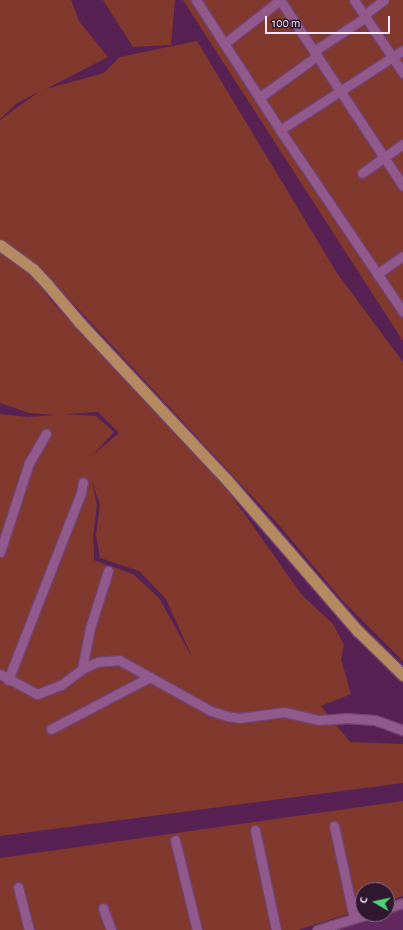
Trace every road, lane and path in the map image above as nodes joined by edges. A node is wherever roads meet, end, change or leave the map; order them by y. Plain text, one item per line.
1 (196, 0) edge
2 (354, 0) edge
3 (384, 0) edge
4 (365, 16) junction
5 (225, 44) junction
6 (403, 50) edge
7 (315, 53) junction
8 (392, 57) junction
9 (403, 73) edge
10 (341, 92) junction
11 (260, 98) junction
12 (280, 130) junction
13 (403, 144) edge
14 (384, 158) junction
15 (362, 173) dead end
16 (403, 186) edge
17 (0, 245) edge
18 (403, 256) edge
19 (377, 274) junction
20 (403, 312) edge
21 (46, 433) dead end
22 (83, 482) dead end
23 (0, 552) edge
24 (108, 571) dead end
25 (82, 669) junction
26 (0, 674) edge
27 (403, 676) edge
28 (150, 677) junction
29 (8, 680) junction
30 (51, 729) dead end
31 (403, 730) edge
32 (334, 826) dead end
33 (255, 830) dead end
34 (175, 840) dead end
35 (18, 887) dead end
36 (103, 908) dead end
37 (354, 918) joint
38 (29, 930) edge
39 (110, 930) edge
40 (197, 930) edge
41 (276, 930) edge
42 (317, 930) edge

1 - 5 lane
2 - 4 lane
3 - 4 lane
4 - 7 lane
4 - 8 lane
5 - 7 lane
5 - 11 lane
6 - 8 lane
7 - 10 lane
7 - 11 lane
8 - 9 lane
8 - 10 lane
10 - 12 lane
10 - 14 lane
11 - 12 lane
12 - 19 lane
13 - 14 lane
14 - 15 lane
14 - 16 lane
17 - 27 main road
18 - 19 lane
19 - 20 lane
21 - 23 lane
22 - 29 lane
24 - 25 lane
25 - 28 lane
25 - 29 lane
26 - 29 lane
28 - 30 lane
28 - 31 lane
32 - 37 lane
33 - 41 lane
34 - 40 lane
35 - 38 lane
36 - 39 lane
37 - 42 lane

